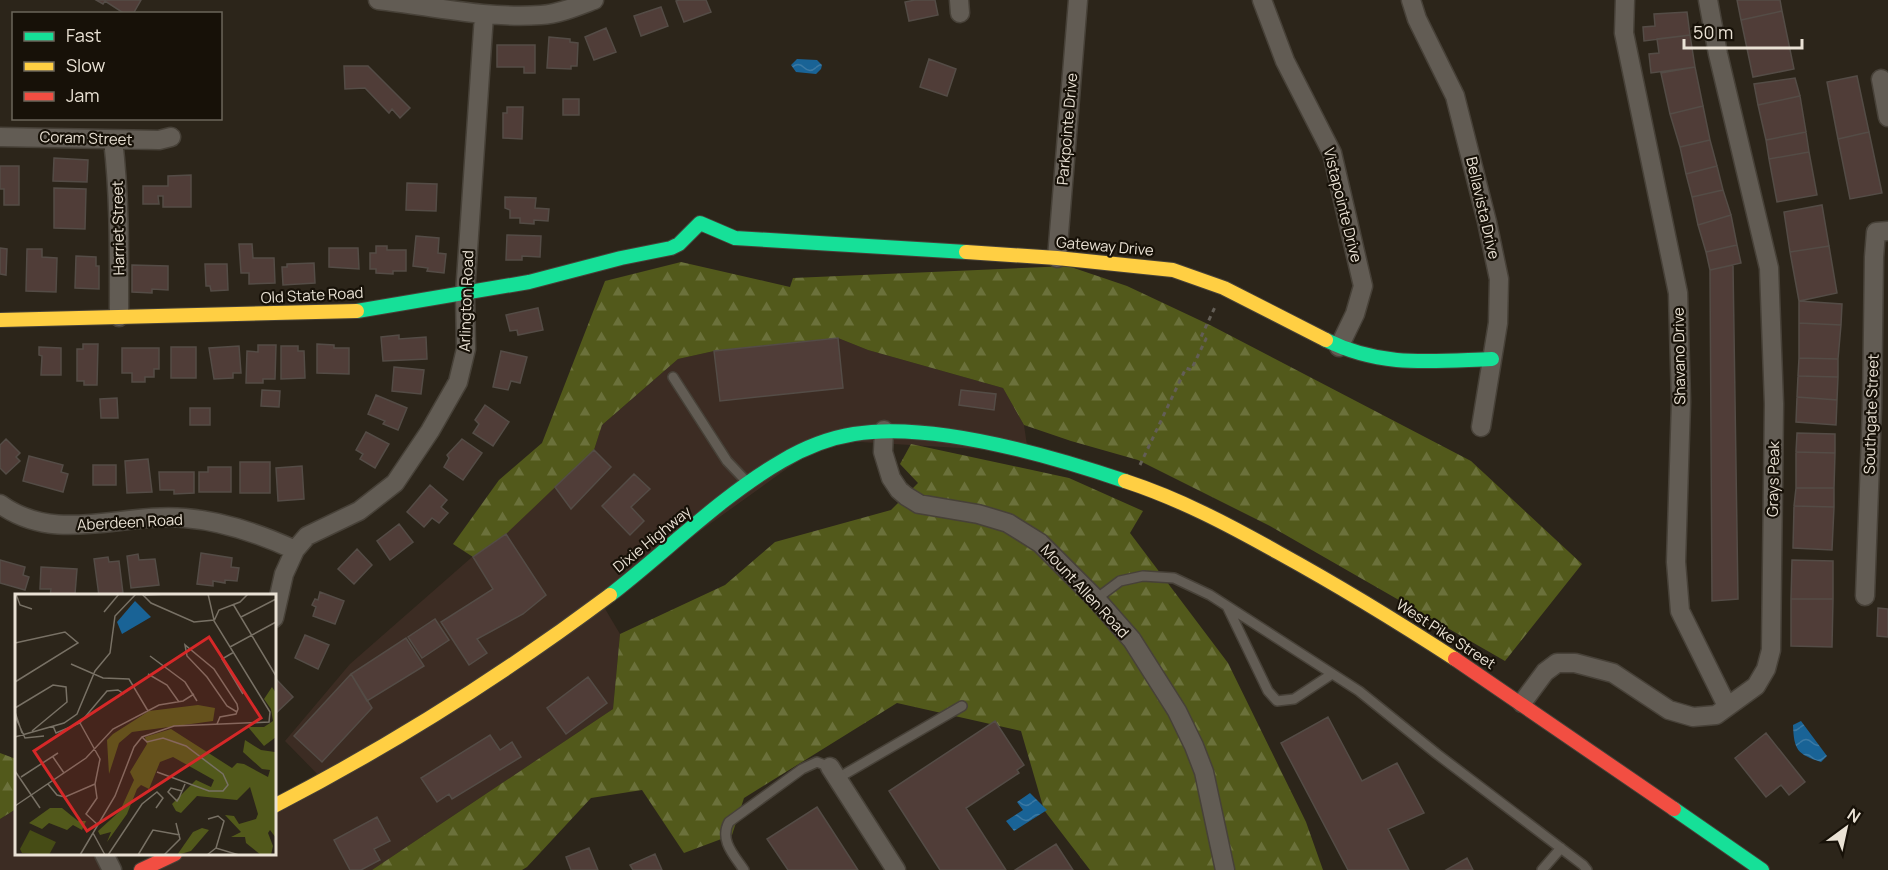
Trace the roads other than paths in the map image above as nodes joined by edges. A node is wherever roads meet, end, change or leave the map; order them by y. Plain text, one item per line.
1 (378, 0) edge
2 (594, 0) edge
3 (1078, 0) edge
4 (1262, 0) edge
5 (1411, 0) edge
6 (1625, 0) edge
7 (1708, 0) edge
8 (484, 15) junction
9 (1881, 79) dead end
10 (1888, 117) edge
11 (0, 137) edge
12 (171, 137) dead end
13 (113, 140) junction
14 (700, 223) joint
15 (1882, 231) edge
16 (1057, 258) junction
17 (465, 294) junction
18 (118, 317) junction
19 (0, 320) edge
20 (1339, 347) junction
21 (1492, 359) junction
22 (674, 377) dead end
23 (1481, 427) dead end
24 (884, 430) junction
25 (1087, 468) joint
26 (748, 482) junction
27 (0, 504) edge
28 (295, 550) junction
29 (1865, 596) dead end
30 (1096, 599) junction
31 (1226, 605) junction
32 (276, 609) edge
33 (1332, 674) junction
34 (1521, 703) junction
35 (962, 706) dead end
36 (1727, 706) junction
37 (834, 773) junction
38 (276, 805) edge
39 (1561, 848) junction
40 (104, 855) edge
41 (173, 855) edge
42 (112, 870) edge
43 (141, 870) edge
44 (744, 870) edge
45 (896, 870) edge
46 (1226, 870) edge
47 (1542, 870) edge
48 (1587, 870) edge
49 (1762, 870) edge

1 - 8 street
2 - 8 street
3 - 16 street, Parkpointe Drive
4 - 20 street, Vistapointe Drive
5 - 21 street, Bellavista Drive
6 - 36 street, Shavano Drive
7 - 36 street, Grays Peak
8 - 17 street, Arlington Road
9 - 10 street
11 - 13 street, Coram Street
12 - 13 street, Coram Street
13 - 18 street, Harriet Street
14 - 16 main road, Gateway Drive
14 - 17 main road, Old State Road
15 - 29 street, Southgate Street
16 - 20 main road, Gateway Drive
17 - 18 main road, Old State Road
17 - 28 street, Arlington Road
18 - 19 main road, Old State Road
20 - 21 main road, Gateway Drive
21 - 23 street, Bellavista Drive
22 - 26 lane
24 - 25 main road, Dixie Highway
24 - 26 main road, Dixie Highway
24 - 30 street, Mount Allen Road
25 - 34 main road, West Pike Street
26 - 38 main road, Dixie Highway
27 - 28 street, Aberdeen Road
28 - 32 street, Arlington Road
30 - 31 lane
30 - 46 street, Mount Allen Road
31 - 33 lane
31 - 33 lane
33 - 39 lane
34 - 36 street, Grays Peak
34 - 49 main road, West Pike Street
35 - 37 lane
37 - 44 lane
37 - 45 street
39 - 47 lane
39 - 48 lane
40 - 42 street
41 - 43 main road

